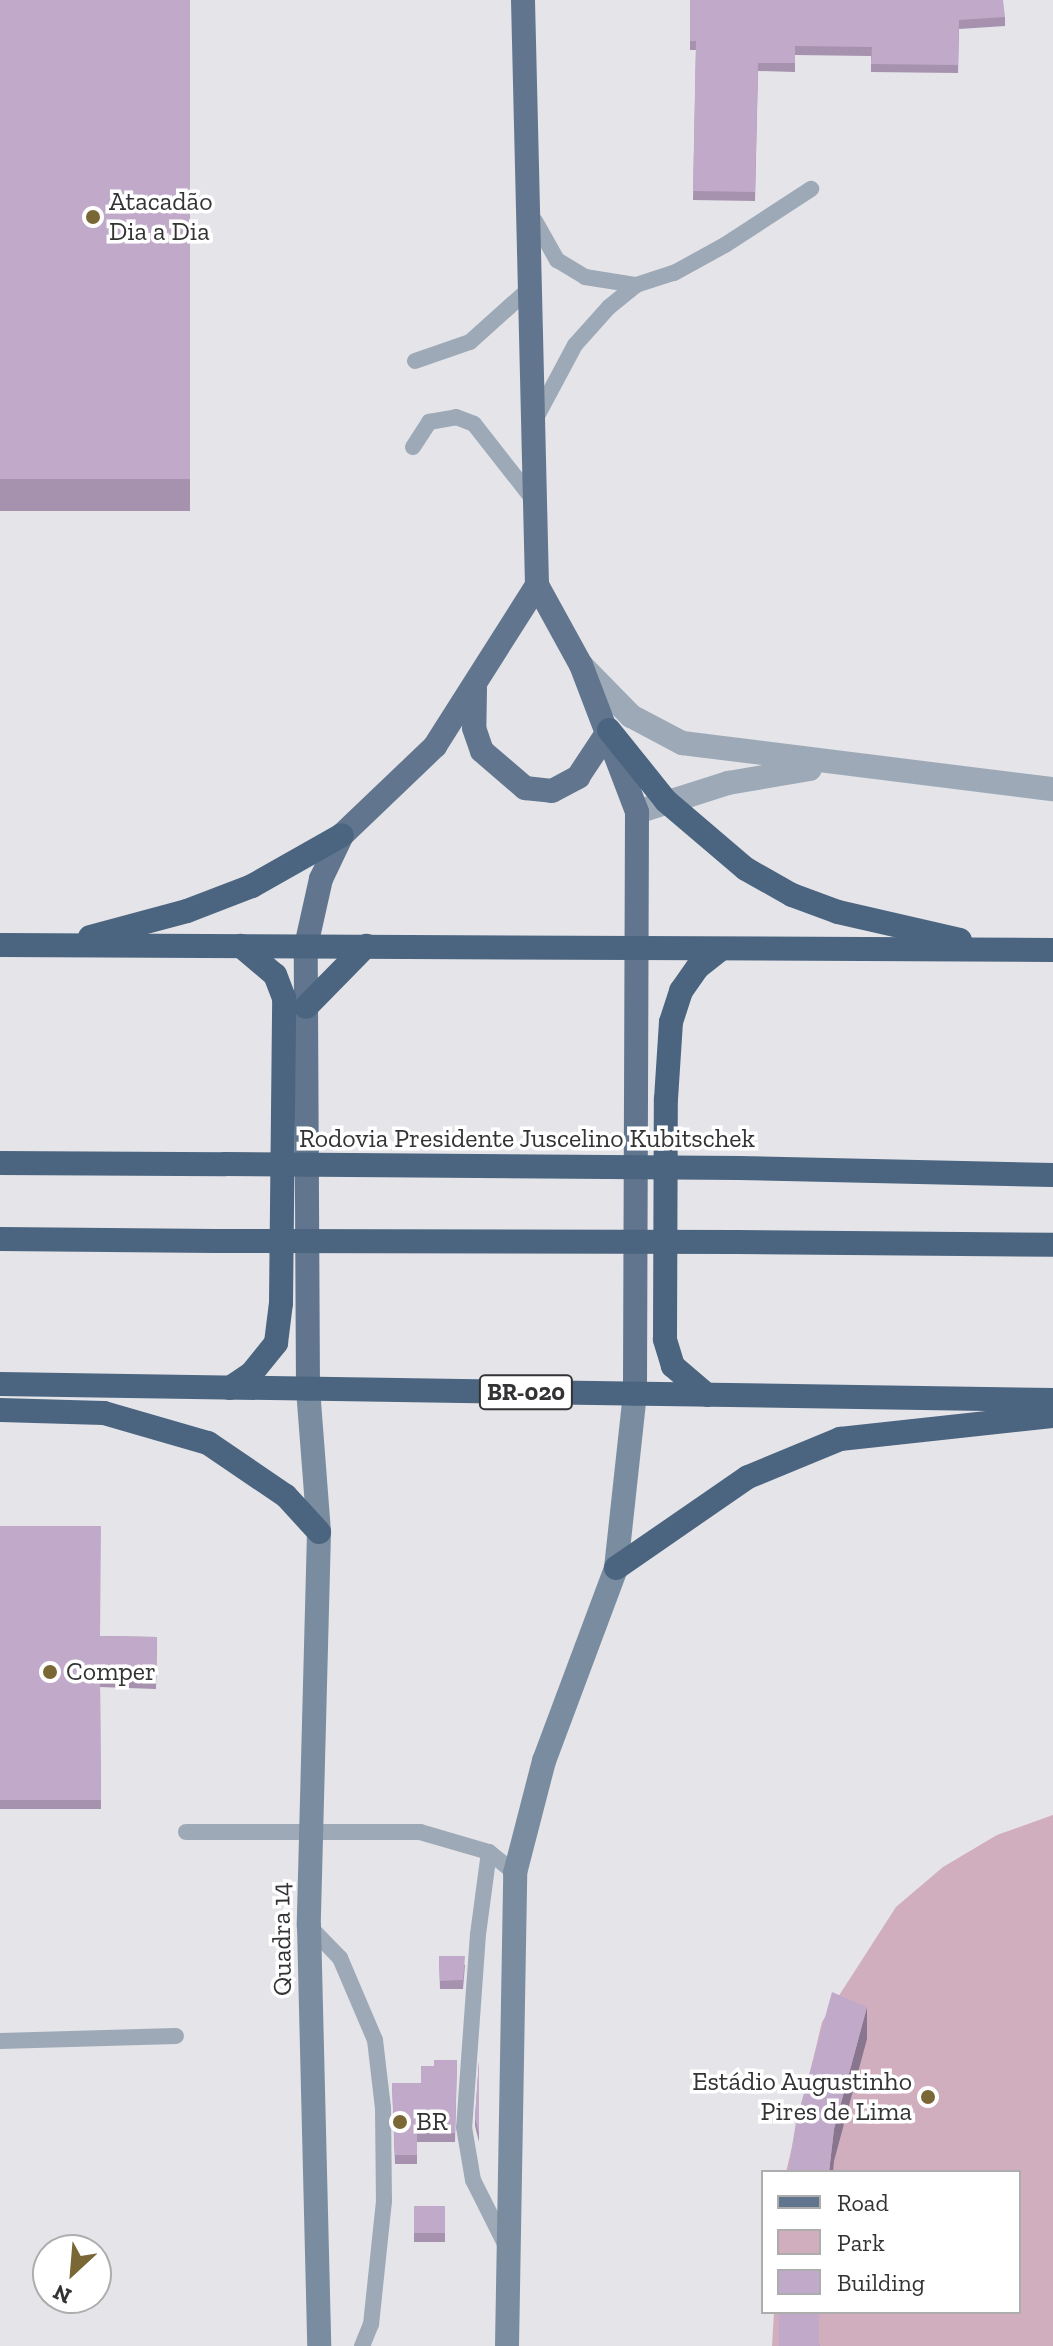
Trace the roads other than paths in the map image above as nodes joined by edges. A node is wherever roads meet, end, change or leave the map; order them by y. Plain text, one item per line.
1 (523, 0) edge
2 (811, 189) dead end
3 (527, 197) junction
4 (636, 285) junction
5 (528, 290) junction
6 (415, 361) dead end
7 (531, 427) junction
8 (413, 447) dead end
9 (532, 498) junction
10 (537, 585) junction
11 (581, 665) junction
12 (475, 689) junction
13 (609, 730) junction
14 (840, 764) junction
15 (1053, 789) edge
16 (666, 801) junction
17 (637, 812) junction
18 (342, 835) junction
19 (0, 945) edge
20 (59, 945) junction
21 (241, 946) junction
22 (306, 946) junction
23 (366, 946) junction
24 (721, 949) junction
25 (635, 950) junction
26 (1053, 950) edge
27 (1013, 951) junction
28 (306, 1007) junction
29 (0, 1163) edge
30 (1053, 1175) edge
31 (0, 1239) edge
32 (1053, 1245) edge
33 (0, 1384) edge
34 (230, 1388) junction
35 (308, 1389) junction
36 (635, 1394) junction
37 (707, 1395) junction
38 (1053, 1400) edge
39 (0, 1410) edge
40 (1053, 1416) edge
41 (319, 1532) junction
42 (616, 1568) junction
43 (186, 1832) dead end
44 (309, 1833) junction
45 (489, 1852) junction
46 (515, 1873) junction
47 (309, 1926) junction
48 (176, 2036) dead end
49 (0, 2041) edge
50 (505, 2244) junction
51 (319, 2346) edge
52 (362, 2346) edge
53 (507, 2346) edge

1 - 3 main road
2 - 4 lane
3 - 4 lane
3 - 5 main road
4 - 7 lane
5 - 6 lane
5 - 7 main road
7 - 9 main road
8 - 9 lane
9 - 10 main road
10 - 11 main road
10 - 12 main road
11 - 13 main road
11 - 14 street
12 - 13 main road
12 - 18 main road
13 - 16 highway
13 - 17 main road
14 - 15 street
14 - 16 street
16 - 17 street
16 - 27 highway
17 - 25 main road
18 - 20 highway
18 - 22 main road
19 - 20 highway
20 - 21 highway
21 - 22 highway
21 - 34 highway
22 - 23 highway
22 - 28 main road
23 - 25 highway
23 - 28 highway
24 - 25 highway
24 - 27 highway
24 - 37 highway
25 - 36 main road
26 - 27 highway
28 - 35 main road
29 - 30 highway, Rodovia Presidente Juscelino Kubitschek, bridge
31 - 32 highway, bridge
33 - 34 highway, BR-020
34 - 35 highway, BR-020
35 - 36 highway, BR-020
35 - 41 main road, Quadra 14
36 - 37 highway, BR-020
36 - 42 main road
37 - 38 highway, BR-020
39 - 41 highway
40 - 42 highway
41 - 44 main road, Quadra 14
42 - 46 main road
43 - 44 lane
44 - 45 lane
44 - 47 main road, Quadra 14
45 - 46 lane
45 - 50 lane
46 - 50 main road
47 - 51 main road, Quadra 14
47 - 52 lane
48 - 49 lane
50 - 53 main road

